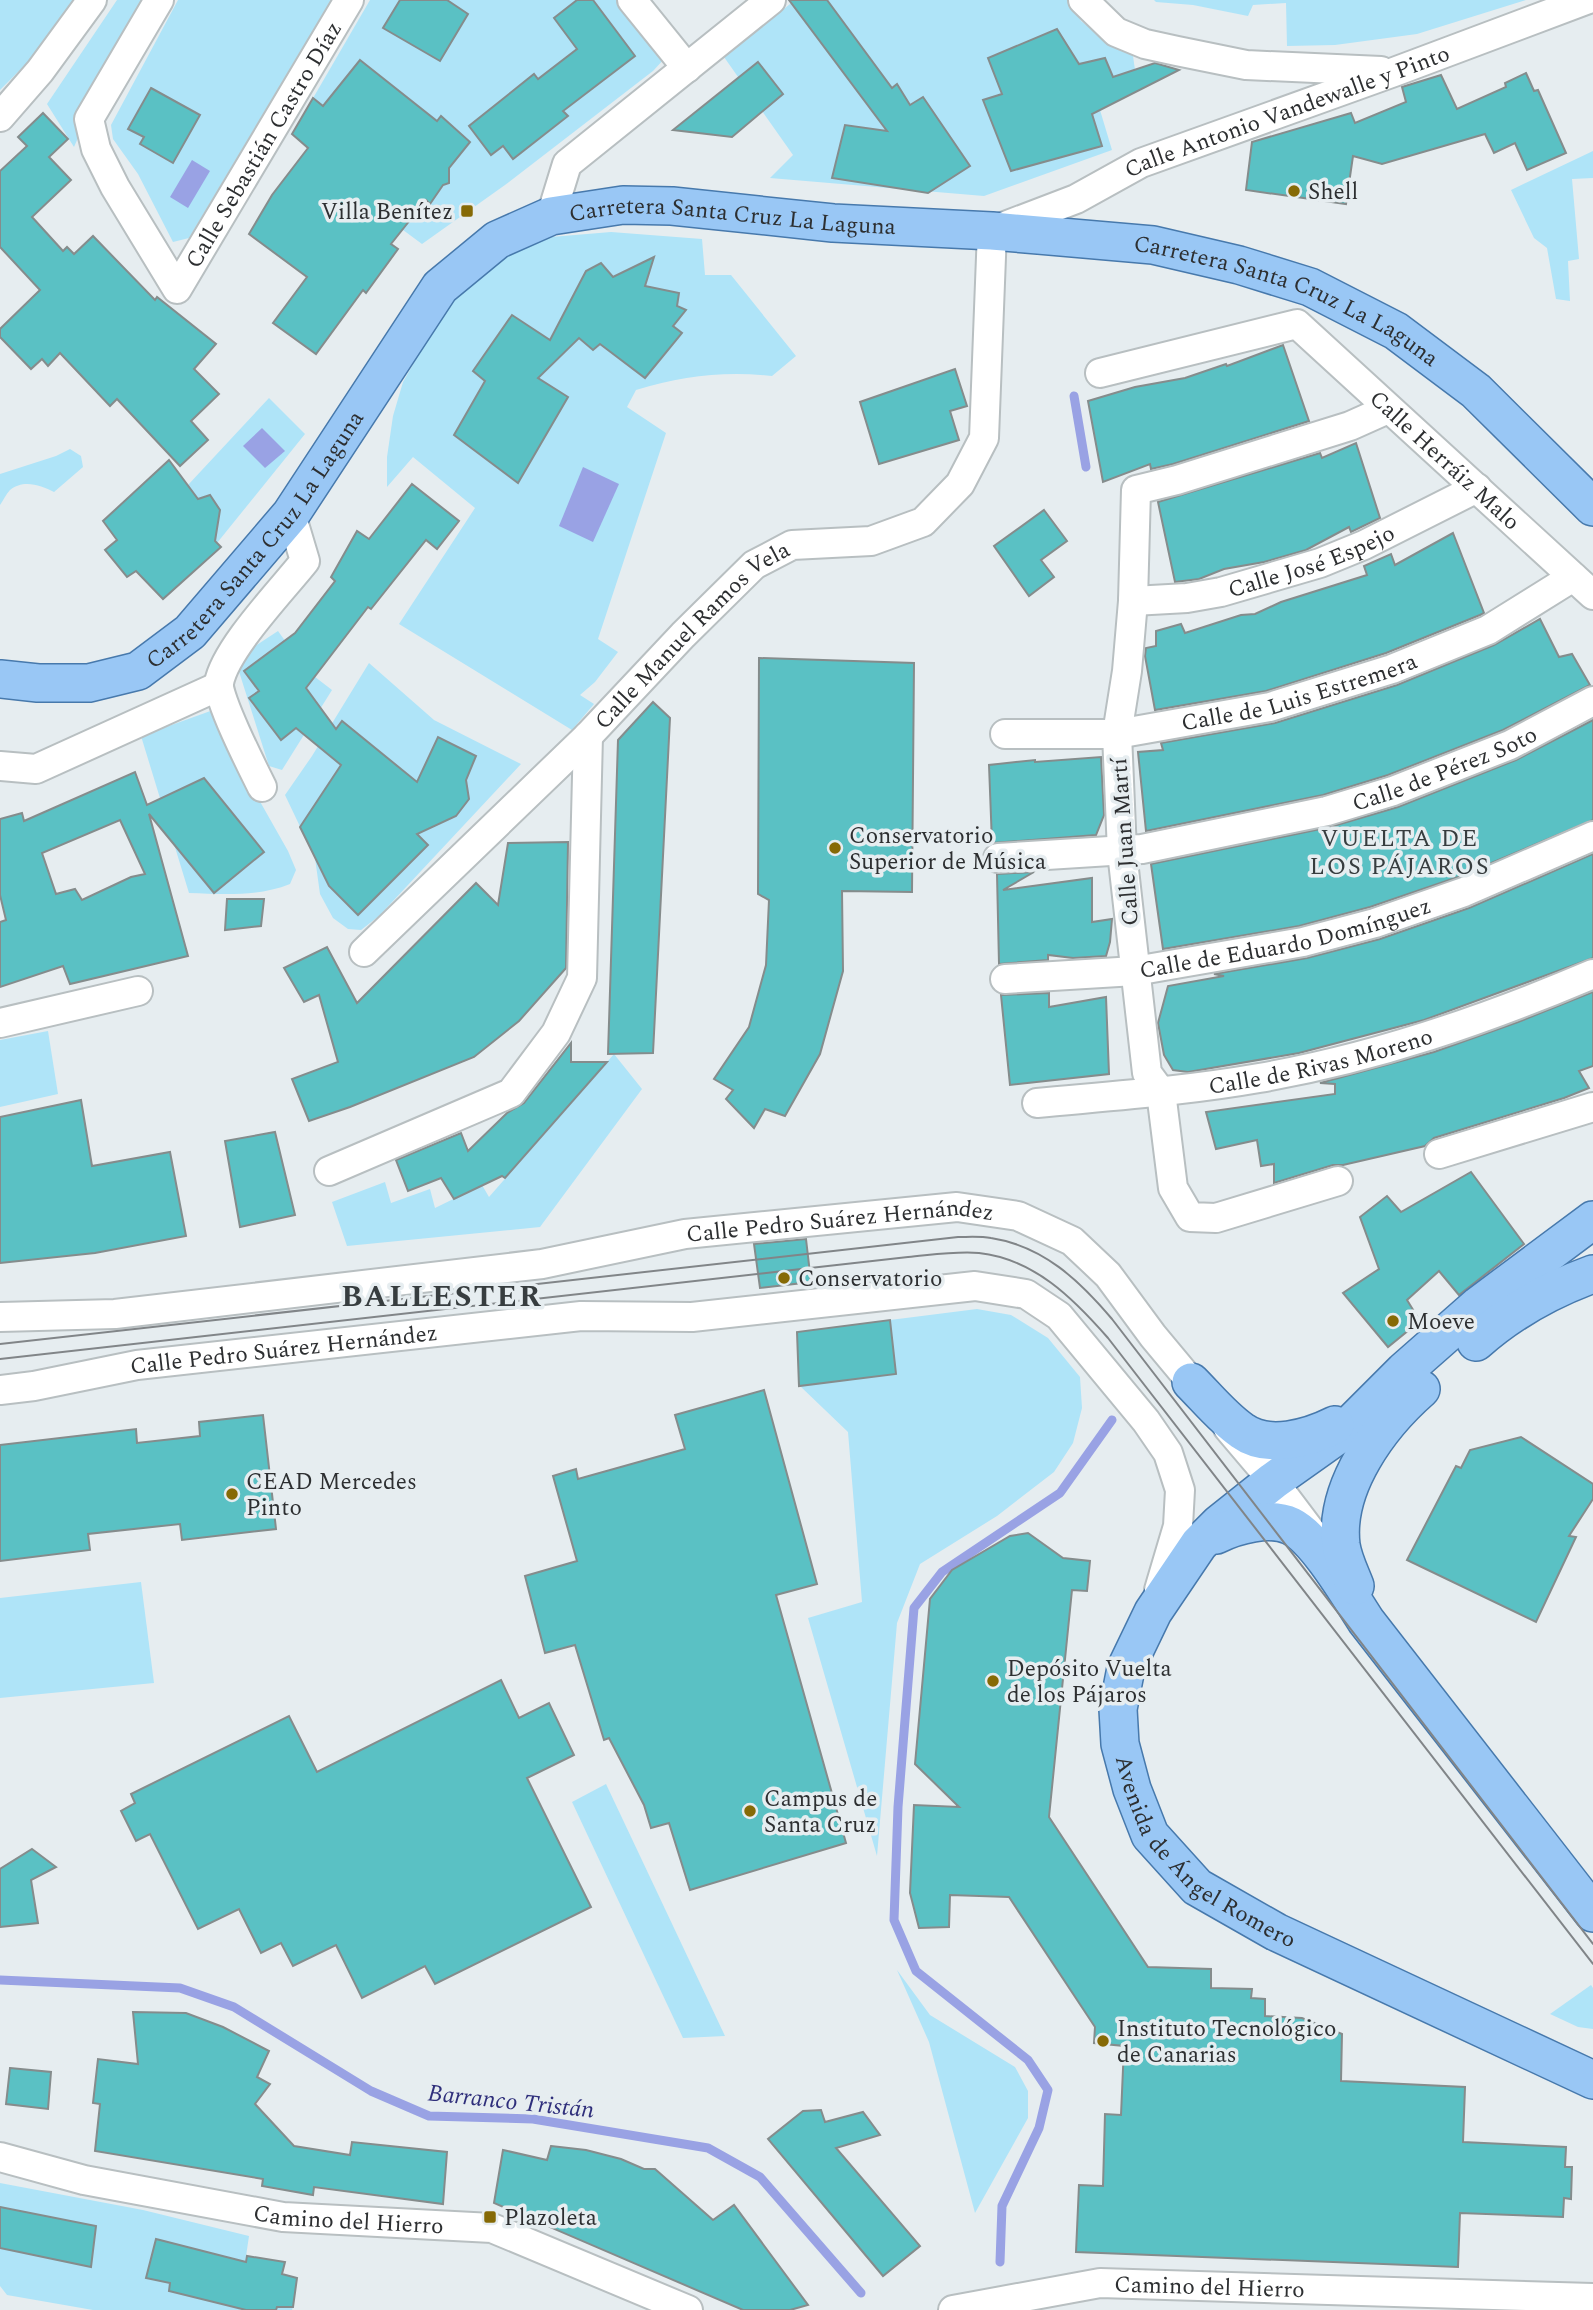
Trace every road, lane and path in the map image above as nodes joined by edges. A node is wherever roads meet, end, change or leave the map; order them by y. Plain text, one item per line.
1 (92, 0) edge
2 (159, 0) edge
3 (349, 0) edge
4 (632, 0) edge
5 (771, 0) edge
6 (1083, 0) edge
7 (1586, 0) edge
8 (687, 68) junction
9 (1394, 72) junction
10 (0, 117) edge
11 (551, 216) junction
12 (992, 231) junction
13 (1100, 373) dead end
14 (1388, 409) junction
15 (1477, 488) junction
16 (1593, 507) edge
17 (291, 514) junction
18 (1583, 586) edge
19 (1133, 601) junction
20 (0, 680) edge
21 (219, 686) junction
22 (1593, 701) edge
23 (1005, 734) dead end
24 (1116, 734) junction
25 (587, 736) junction
26 (0, 766) edge
27 (262, 787) dead end
28 (1593, 836) edge
29 (1122, 852) junction
30 (998, 858) dead end
31 (364, 952) dead end
32 (1135, 971) junction
33 (1593, 974) edge
34 (1005, 979) dead end
35 (138, 991) dead end
36 (0, 1023) edge
37 (1161, 1093) junction
38 (1037, 1102) dead end
39 (1593, 1107) edge
40 (1439, 1154) dead end
41 (329, 1171) dead end
42 (1339, 1181) dead end
43 (1593, 1220) edge
44 (1593, 1274) edge
45 (0, 1317) edge
46 (1191, 1382) junction
47 (0, 1390) edge
48 (1359, 1416) junction
49 (1273, 1481) junction
50 (1199, 1544) junction
51 (1334, 1573) junction
52 (1153, 1612) junction
53 (1366, 1620) junction
54 (1593, 1913) edge
55 (1506, 2040) junction
56 (1593, 2060) edge
57 (1593, 2080) edge
58 (0, 2157) edge
59 (1593, 2298) edge
60 (645, 2301) edge
61 (688, 2310) edge
62 (953, 2310) edge

1 - 10 street
2 - 3 street, Calle Sebastián Castro Díaz
4 - 8 street
5 - 8 street
6 - 9 street
7 - 9 street, Calle Antonio Vandewalle y Pinto
8 - 11 street
9 - 12 street, Calle Antonio Vandewalle y Pinto
11 - 12 main road, Carretera Santa Cruz La Laguna
11 - 17 main road, Carretera Santa Cruz La Laguna
12 - 16 main road, Carretera Santa Cruz La Laguna
12 - 25 street, Calle Manuel Ramos Vela
13 - 14 street, Calle Herráiz Malo
14 - 15 street, Calle Herráiz Malo
14 - 19 street, Calle Juan Martí
15 - 18 street, Calle Herráiz Malo
15 - 19 street, Calle José Espejo
17 - 20 main road, Carretera Santa Cruz La Laguna
17 - 21 street
18 - 24 street, Calle de Luis Estremera
19 - 24 street, Calle Juan Martí
21 - 26 street
21 - 27 street
22 - 29 street, Calle de Pérez Soto
23 - 24 street, Calle de Luis Estremera
24 - 29 street, Calle Juan Martí
25 - 31 street, Calle Manuel Ramos Vela
25 - 41 street
28 - 32 street, Calle de Eduardo Domínguez
29 - 30 street, Calle de Pérez Soto
29 - 32 street, Calle Juan Martí
32 - 34 street, Calle de Eduardo Domínguez
32 - 37 street, Calle Juan Martí
33 - 37 street, Calle de Rivas Moreno
35 - 36 street
37 - 38 street, Calle de Rivas Moreno
37 - 42 street, Calle Juan Martí
39 - 40 street
43 - 48 main road, Avenida de Ángel Romero
44 - 53 main road
45 - 46 street, Calle Pedro Suárez Hernández
46 - 48 main road
46 - 49 street, Calle Pedro Suárez Hernández
47 - 52 street, Calle Pedro Suárez Hernández
48 - 49 main road, Avenida de Ángel Romero
49 - 50 main road, Avenida de Ángel Romero
49 - 51 street
50 - 51 main road
50 - 52 main road, Avenida de Ángel Romero
51 - 53 main road
52 - 55 main road, Avenida de Ángel Romero
53 - 54 main road
55 - 56 main road
55 - 57 main road, Avenida de Ángel Romero
58 - 60 street, Camino del Hierro
59 - 62 street, Camino del Hierro
60 - 61 street, Camino del Hierro

